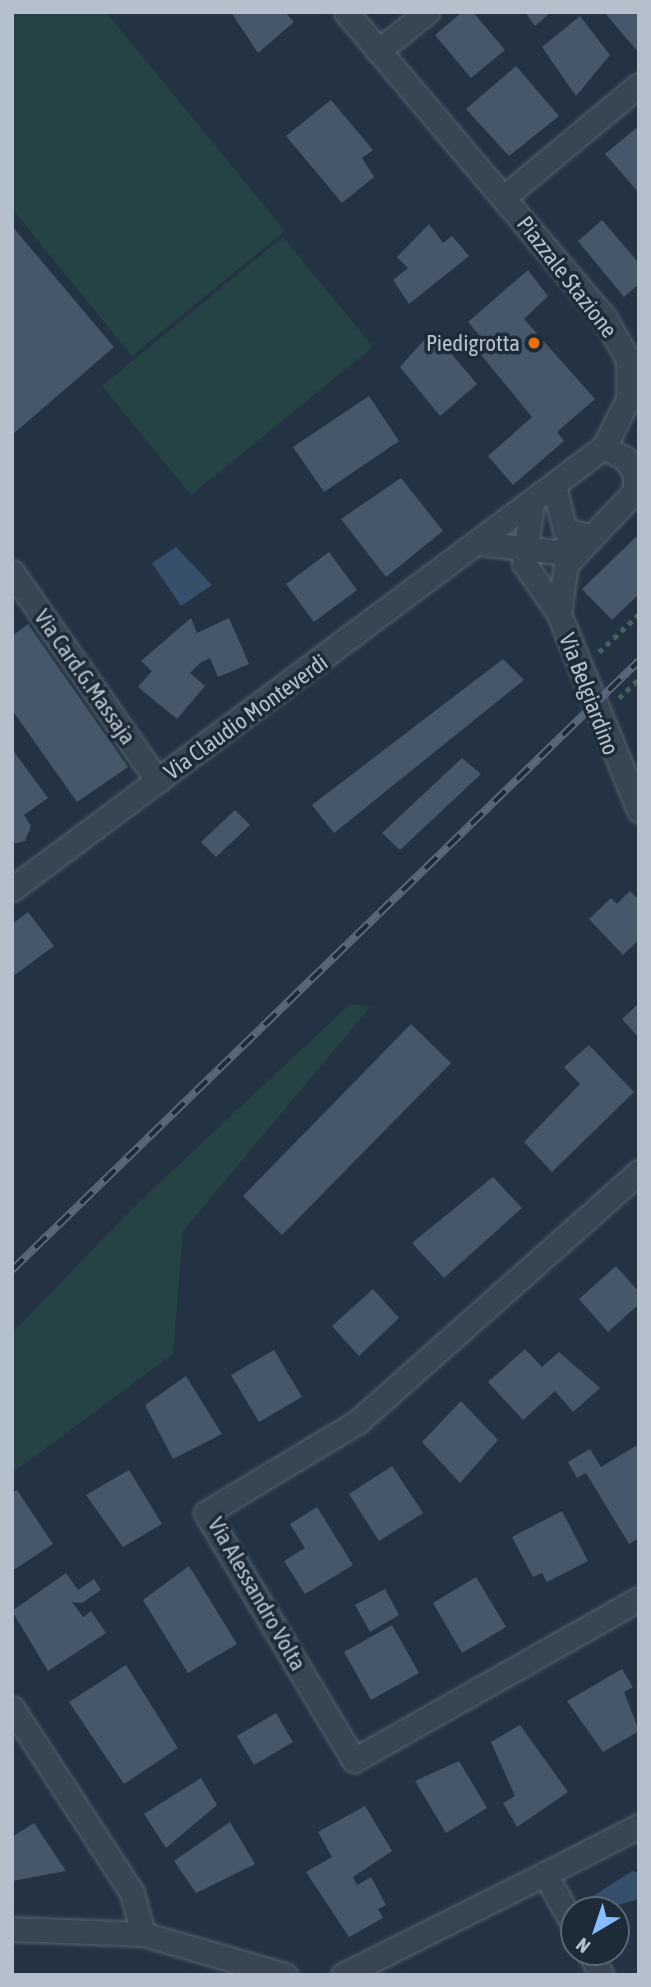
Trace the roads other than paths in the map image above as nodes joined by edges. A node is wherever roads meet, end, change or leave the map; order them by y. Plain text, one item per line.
1 (346, 12) edge
2 (427, 12) edge
3 (378, 51) junction
4 (639, 85) edge
5 (504, 197) junction
6 (633, 368) edge
7 (631, 409) edge
8 (604, 447) junction
9 (554, 486) junction
10 (637, 490) edge
11 (532, 503) junction
12 (589, 536) junction
13 (480, 543) junction
14 (525, 550) junction
15 (12, 572) edge
16 (559, 614) junction
17 (158, 781) junction
18 (639, 810) edge
19 (12, 889) edge
20 (639, 1172) edge
21 (639, 1600) edge
22 (12, 1708) edge
23 (639, 1826) edge
24 (545, 1874) junction
25 (560, 1901) edge
26 (12, 1929) edge
27 (143, 1934) junction
28 (285, 1975) edge
29 (343, 1975) edge

1 - 3 street, Piazzale Stazione
2 - 3 street
3 - 5 street, Piazzale Stazione
4 - 5 street
5 - 6 street, Piazzale Stazione
6 - 7 street, Piazzale Stazione
7 - 8 street, Piazzale Stazione
8 - 9 street, Piazzale Stazione
8 - 10 street
9 - 11 street, Piazzale Stazione
9 - 12 street
10 - 12 street
11 - 13 street, Piazzale Stazione
11 - 14 street
12 - 14 street
12 - 16 street
13 - 14 street
13 - 17 street, Via Claudio Monteverdi
14 - 16 street
15 - 17 street, Via Card.G.Massaja
16 - 18 street, Via Belgiardino
17 - 19 street, Via Claudio Monteverdi
20 - 21 street, Via Alessandro Volta
22 - 27 street
23 - 24 street
24 - 25 street
24 - 29 street
26 - 27 street
27 - 28 street

